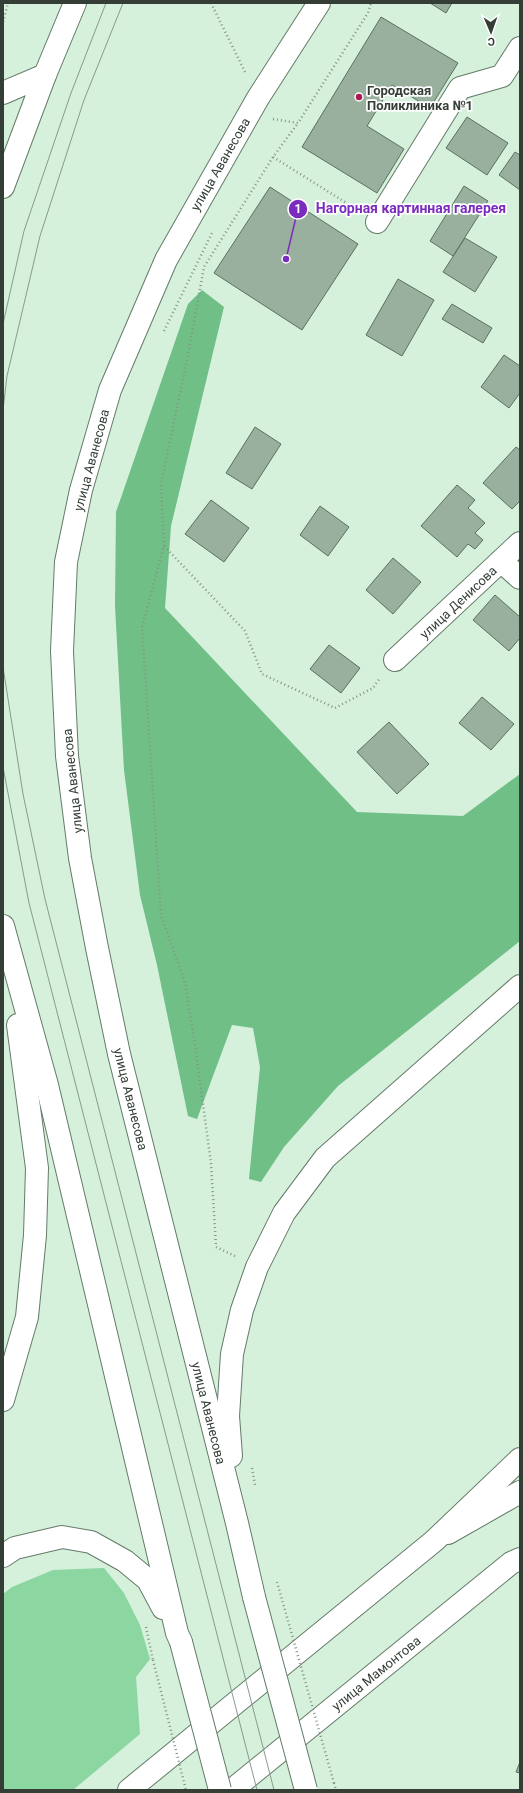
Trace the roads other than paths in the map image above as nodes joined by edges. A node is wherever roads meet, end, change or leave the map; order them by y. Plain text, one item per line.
1 (75, 3) edge
2 (319, 3) edge
3 (520, 48) edge
4 (45, 75) junction
5 (3, 93) edge
6 (3, 187) edge
7 (377, 222) road end
8 (520, 543) edge
9 (501, 561) junction
10 (520, 578) edge
11 (395, 660) road end
12 (3, 926) edge
13 (8, 948) junction
14 (520, 986) edge
15 (3, 1400) edge
16 (520, 1459) edge
17 (520, 1492) edge
18 (237, 1523) junction
19 (434, 1541) junction
20 (3, 1556) edge
21 (517, 1559) edge
22 (179, 1638) junction
23 (129, 1790) edge
24 (220, 1790) edge
25 (232, 1790) edge
26 (306, 1790) edge

1 - 4 main road
2 - 18 main road, улица Аванесова
3 - 7 main road
4 - 5 main road
4 - 6 main road
8 - 9 main road, улица Денисова
9 - 10 main road
9 - 11 main road, улица Денисова
12 - 13 main road
13 - 15 main road
13 - 22 main road
14 - 18 main road
16 - 19 main road
17 - 19 main road
18 - 26 main road, улица Аванесова, bridge
19 - 23 main road
20 - 22 main road
21 - 25 main road, улица Мамонтова
22 - 24 main road, bridge

